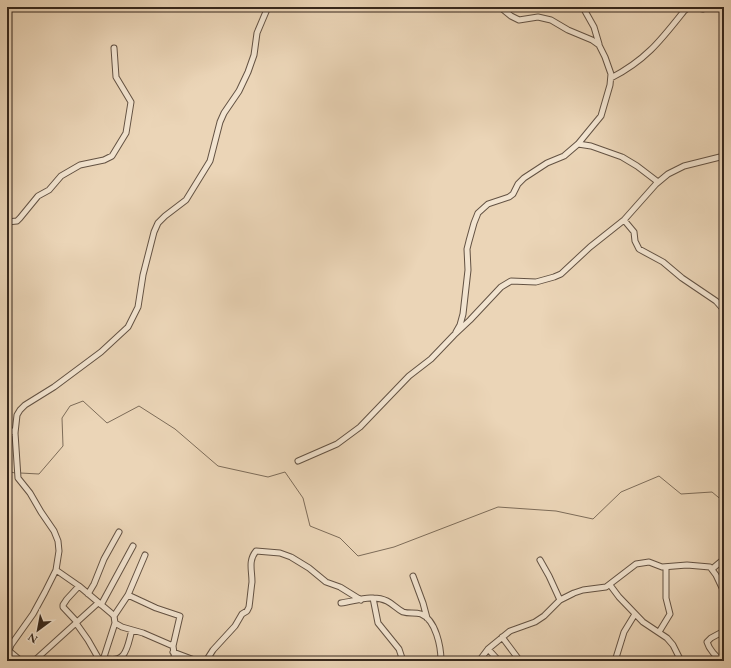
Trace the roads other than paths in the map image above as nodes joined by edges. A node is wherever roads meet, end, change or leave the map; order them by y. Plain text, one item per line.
1 (268, 7) edge
2 (500, 7) edge
3 (584, 7) edge
4 (688, 7) edge
5 (694, 7) edge
6 (708, 7) edge
7 (599, 45) junction
8 (114, 48) dead end
9 (611, 78) junction
10 (578, 144) junction
11 (724, 156) edge
12 (658, 182) junction
13 (624, 220) junction
14 (7, 222) edge
15 (724, 310) edge
16 (454, 335) junction
17 (7, 428) edge
18 (15, 433) junction
19 (298, 461) dead end
20 (119, 532) dead end
21 (133, 546) dead end
22 (145, 555) dead end
23 (724, 559) edge
24 (540, 560) dead end
25 (666, 567) junction
26 (712, 569) junction
27 (56, 570) junction
28 (413, 576) dead end
29 (610, 585) junction
30 (79, 586) junction
31 (724, 592) edge
32 (88, 594) junction
33 (128, 595) junction
34 (373, 598) junction
35 (362, 600) junction
36 (560, 600) junction
37 (341, 603) dead end
38 (100, 604) junction
39 (635, 614) junction
40 (114, 616) junction
41 (427, 618) junction
42 (76, 622) junction
43 (115, 623) junction
44 (132, 630) junction
45 (724, 631) edge
46 (659, 632) junction
47 (502, 637) junction
48 (173, 646) junction
49 (488, 649) junction
50 (173, 652) junction
51 (8, 654) edge
52 (102, 660) edge
53 (21, 661) edge
54 (34, 661) edge
55 (175, 661) edge
56 (197, 661) edge
57 (206, 661) edge
58 (402, 661) edge
59 (441, 661) edge
60 (479, 661) edge
61 (499, 661) edge
62 (520, 661) edge
63 (615, 661) edge
64 (681, 661) edge
65 (722, 661) edge

1 - 18 street
2 - 7 street
3 - 7 street
4 - 9 street
5 - 6 street
7 - 9 street
8 - 14 street
9 - 10 street
10 - 12 street
10 - 16 street
11 - 12 street
12 - 13 street
13 - 15 street
13 - 16 street
16 - 19 street
17 - 18 street
18 - 27 street
20 - 32 street
21 - 38 street
22 - 33 street
23 - 26 street
24 - 36 street
25 - 26 street
25 - 29 street
25 - 46 street
26 - 31 street
27 - 30 street
27 - 51 street
28 - 41 street
29 - 36 street
29 - 39 street
30 - 32 street
30 - 42 street
32 - 38 street
33 - 40 street
33 - 48 street
34 - 35 street
34 - 41 street
34 - 58 street
35 - 37 street
35 - 57 street
36 - 47 street
38 - 40 street
38 - 42 street
39 - 46 street
39 - 63 street
40 - 43 street
41 - 59 street
42 - 52 street
42 - 54 street
43 - 44 street
43 - 52 street
44 - 48 street
44 - 52 street
45 - 65 street
46 - 64 street
47 - 49 street
47 - 62 street
48 - 50 street
49 - 60 street
49 - 61 street
50 - 55 street
50 - 56 street
51 - 53 street

